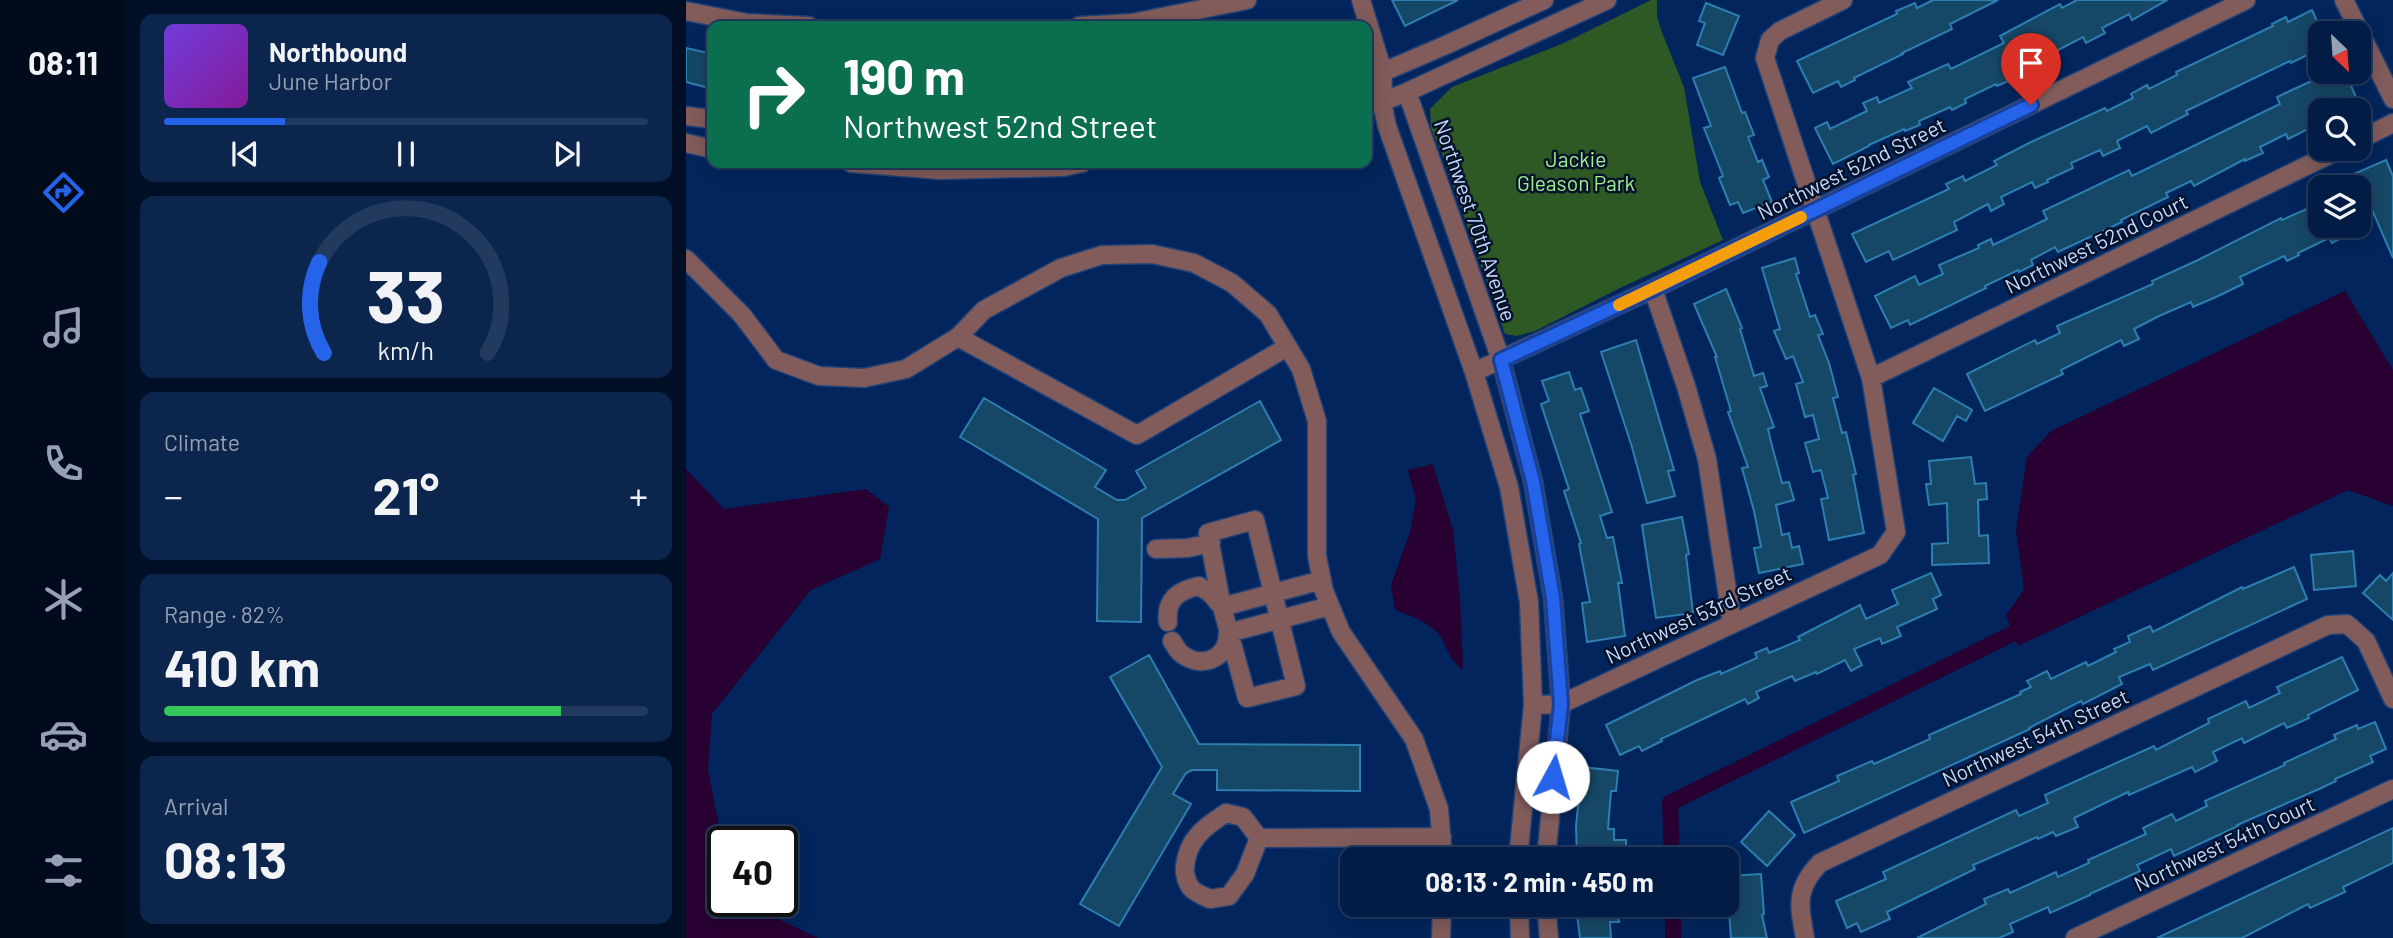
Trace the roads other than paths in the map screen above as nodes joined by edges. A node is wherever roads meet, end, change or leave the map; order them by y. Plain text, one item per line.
1 (1247, 0) edge
2 (1361, 0) edge
3 (1544, 0) edge
4 (1607, 0) edge
5 (1843, 0) edge
6 (2246, 0) edge
7 (2344, 0) edge
8 (686, 10) edge
9 (738, 21) edge
10 (1142, 21) edge
11 (1365, 21) edge
12 (1375, 74) edge
13 (1407, 92) junction
14 (2393, 99) edge
15 (1374, 104) edge
16 (686, 116) edge
17 (707, 118) edge
18 (2393, 123) edge
19 (2371, 134) edge
20 (686, 143) edge
21 (707, 148) edge
22 (2316, 161) edge
23 (916, 168) edge
24 (1022, 168) edge
25 (1815, 211) junction
26 (686, 259) edge
27 (1653, 289) junction
28 (958, 337) junction
29 (1287, 346) junction
30 (1501, 360) junction
31 (1474, 372) junction
32 (1871, 378) junction
33 (1210, 543) junction
34 (1156, 549) dead end
35 (1322, 580) junction
36 (1274, 593) junction
37 (1330, 606) junction
38 (1222, 607) junction
39 (1279, 620) junction
40 (1168, 622) dead end
41 (1732, 623) junction
42 (1228, 633) junction
43 (1172, 641) dead end
44 (2393, 699) edge
45 (1561, 704) junction
46 (1533, 705) junction
47 (2393, 789) edge
48 (1441, 837) junction
49 (1259, 838) junction
50 (1442, 847) edge
51 (1519, 847) edge
52 (1547, 847) edge
53 (1442, 917) edge
54 (1519, 917) edge
55 (1547, 917) edge
56 (1441, 938) edge
57 (1520, 938) edge
58 (1549, 938) edge
59 (1805, 938) edge
60 (2075, 938) edge

1 - 10 street
2 - 11 street
3 - 12 street
4 - 13 street
5 - 25 street
6 - 25 street, Northwest 52nd Street
7 - 14 street
8 - 9 street
12 - 13 street
12 - 15 street
13 - 15 street
13 - 30 street, Northwest 70th Avenue
15 - 31 street
16 - 17 street
18 - 19 street
20 - 21 street
22 - 32 street, Northwest 52nd Court
23 - 24 street
25 - 27 street, Northwest 52nd Street
25 - 32 street
26 - 28 street
27 - 30 street, Northwest 52nd Street
27 - 41 street
28 - 29 street
28 - 29 street
29 - 35 street
30 - 31 street, Northwest 52nd Street
30 - 45 street, Northwest 70th Avenue
31 - 46 street
32 - 41 street, Northwest 53rd Street
33 - 34 street
33 - 36 street
33 - 38 street
35 - 36 street
35 - 37 street
36 - 38 street
36 - 39 street
37 - 39 street
37 - 48 street
38 - 40 street
38 - 42 street
39 - 42 street
39 - 42 street
41 - 45 street, Northwest 53rd Street
42 - 43 street
44 - 59 street, Northwest 54th Street
45 - 46 street, Northwest 53rd Street
45 - 52 street, Northwest 70th Avenue
46 - 51 street
47 - 60 street, Northwest 54th Court
48 - 49 street
48 - 50 street
49 - 49 street
53 - 56 street
54 - 57 street
55 - 58 street

